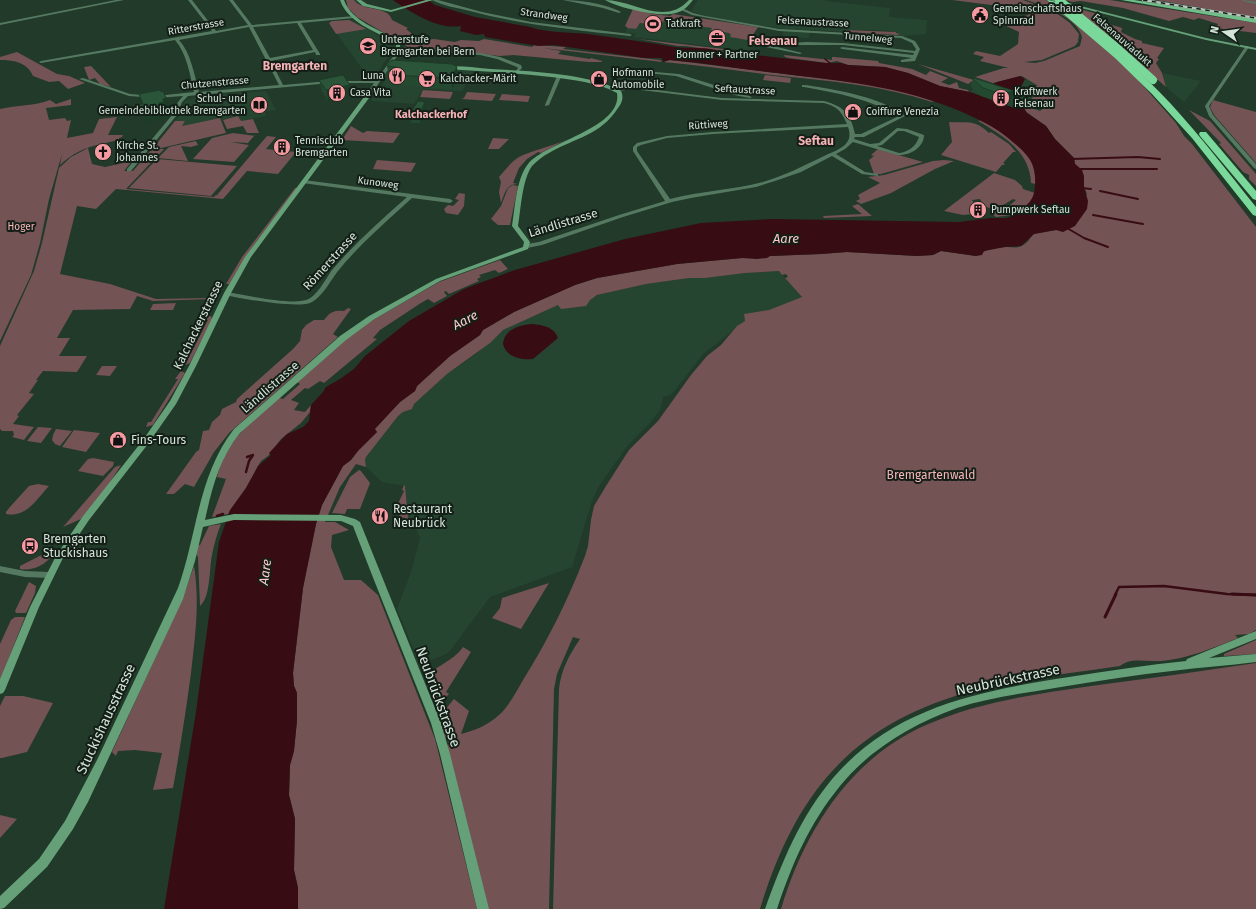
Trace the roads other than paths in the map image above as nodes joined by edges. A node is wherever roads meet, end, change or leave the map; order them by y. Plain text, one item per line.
1 (122, 0) edge
2 (190, 0) edge
3 (232, 0) edge
4 (342, 0) edge
5 (358, 0) edge
6 (433, 0) edge
7 (565, 0) edge
8 (607, 0) edge
9 (691, 0) edge
10 (1051, 0) edge
11 (1059, 0) edge
12 (1124, 0) edge
13 (1244, 0) edge
14 (1256, 2) edge
15 (683, 8) junction
16 (619, 12) dead end
17 (354, 17) junction
18 (1256, 21) edge
19 (298, 22) junction
20 (0, 24) edge
21 (250, 26) junction
22 (215, 32) junction
23 (630, 35) dead end
24 (176, 39) junction
25 (768, 44) dead end
26 (793, 44) dead end
27 (1247, 47) junction
28 (1256, 49) edge
29 (398, 50) junction
30 (800, 53) dead end
31 (916, 54) junction
32 (268, 60) junction
33 (41, 62) dead end
34 (903, 62) dead end
35 (389, 64) junction
36 (396, 65) edge
37 (443, 67) edge
38 (517, 72) junction
39 (657, 73) dead end
40 (559, 77) junction
41 (81, 79) dead end
42 (1148, 80) junction
43 (377, 82) junction
44 (282, 86) junction
45 (804, 86) dead end
46 (618, 90) junction
47 (197, 94) junction
48 (186, 95) junction
49 (366, 98) joint
50 (757, 101) junction
51 (547, 105) dead end
52 (850, 126) junction
53 (852, 138) junction
54 (871, 145) junction
55 (832, 154) junction
56 (1256, 167) edge
57 (129, 170) dead end
58 (876, 175) dead end
59 (304, 182) junction
60 (411, 196) junction
61 (1256, 197) edge
62 (450, 201) dead end
63 (669, 202) junction
64 (1255, 213) edge
65 (527, 246) junction
66 (227, 294) junction
67 (200, 524) junction
68 (0, 569) edge
69 (50, 575) junction
70 (1256, 635) edge
71 (1256, 658) edge
72 (1184, 665) junction
73 (0, 690) edge
74 (0, 904) edge
75 (483, 909) edge
76 (771, 909) edge

1 - 20 street
2 - 22 street
3 - 21 street
4 - 17 street
5 - 6 street
6 - 23 street, Strandweg
7 - 16 street
8 - 15 street
9 - 15 street
10 - 27 street
10 - 42 highway, Felsenauviadukt
11 - 42 highway, Felsenauviadukt, bridge
12 - 18 main road
13 - 14 street
15 - 31 street, Felsenaustrasse
17 - 19 street, Ritterstrasse
17 - 29 street
19 - 21 street, Ritterstrasse
19 - 32 street
21 - 22 street, Ritterstrasse
21 - 32 street
22 - 24 street, Ritterstrasse
24 - 33 street, Ritterstrasse
24 - 47 street
25 - 30 street
26 - 31 street, Tunnelweg
27 - 28 street
27 - 56 street
29 - 35 street, Kalchackerstrasse
29 - 38 street
31 - 34 street
32 - 44 street
35 - 36 street
35 - 43 street, Kalchackerstrasse
37 - 38 street
38 - 40 street
39 - 50 street
40 - 46 street
40 - 51 street
41 - 48 street, Chutzenstrasse
42 - 61 highway
42 - 64 highway
43 - 44 street, Chutzenstrasse
43 - 49 street, Kalchackerstrasse
44 - 47 street, Chutzenstrasse
45 - 53 street, Ländlistrasse
46 - 50 street, Seftaustrasse
46 - 65 street
47 - 48 street, Chutzenstrasse
48 - 57 street
49 - 59 street, Kalchackerstrasse
50 - 52 street, Seftaustrasse
52 - 53 street, Seftaustrasse
52 - 63 street, Rüttiweg
53 - 54 street
53 - 55 street, Ländlistrasse
54 - 54 street
55 - 58 street
55 - 63 street, Ländlistrasse
59 - 60 street, Kunoweg
59 - 66 street, Kalchackerstrasse
60 - 62 street, Kunoweg
60 - 66 street, Römerstrasse
63 - 65 street, Ländlistrasse
65 - 67 street, Ländlistrasse
66 - 69 street, Kalchackerstrasse
67 - 74 street, Stuckishausstrasse
67 - 75 street, Neubrückstrasse
68 - 69 street
69 - 73 street, Kalchackerstrasse
70 - 72 street, Neubrückstrasse
71 - 72 street, Neubrückstrasse
72 - 76 street, Neubrückstrasse

